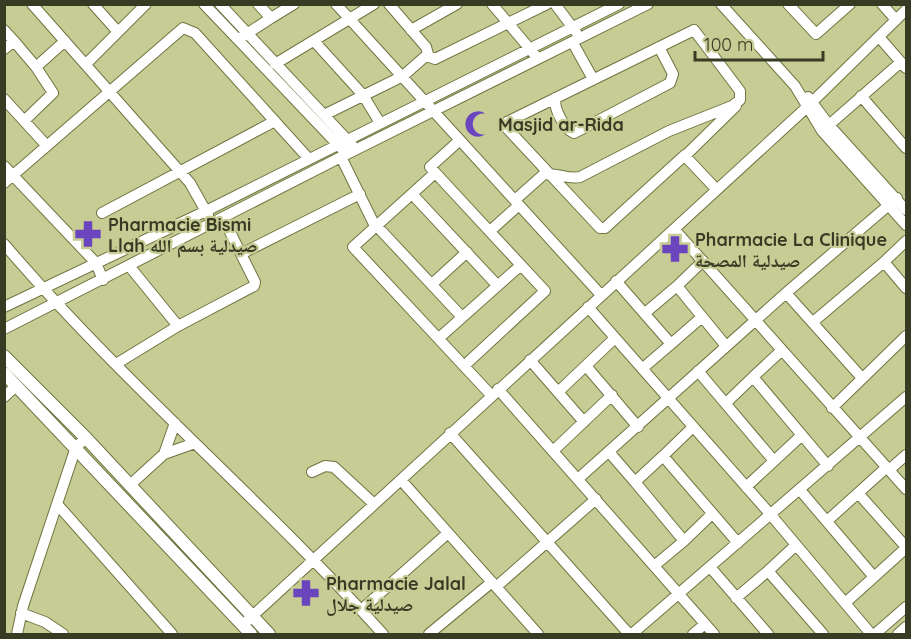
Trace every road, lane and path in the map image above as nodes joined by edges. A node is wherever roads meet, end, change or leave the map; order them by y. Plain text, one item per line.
1 (93, 4) edge
2 (146, 4) edge
3 (204, 4) edge
4 (220, 4) edge
5 (258, 4) edge
6 (294, 4) edge
7 (336, 4) edge
8 (374, 4) edge
9 (389, 4) edge
10 (457, 4) edge
11 (492, 4) edge
12 (547, 4) edge
13 (555, 4) edge
14 (619, 4) edge
15 (648, 4) edge
16 (721, 4) edge
17 (728, 4) edge
18 (788, 4) edge
19 (850, 4) edge
20 (882, 4) edge
21 (37, 6) edge
22 (906, 10) edge
23 (272, 18) junction
24 (350, 19) junction
25 (896, 20) junction
26 (510, 24) junction
27 (573, 27) junction
28 (4, 30) edge
29 (411, 30) junction
30 (118, 32) junction
31 (242, 37) junction
32 (879, 37) junction
33 (14, 41) junction
34 (65, 41) junction
35 (314, 41) junction
36 (577, 41) junction
37 (659, 47) junction
38 (4, 49) edge
39 (532, 49) junction
40 (427, 56) junction
41 (539, 60) junction
42 (86, 64) junction
43 (274, 64) junction
44 (904, 65) edge
45 (36, 67) junction
46 (403, 76) junction
47 (593, 79) junction
48 (110, 91) junction
49 (363, 95) junction
50 (861, 96) junction
51 (555, 98) junction
52 (4, 99) edge
53 (424, 100) junction
54 (737, 103) junction
55 (809, 105) junction
56 (434, 111) junction
57 (324, 115) junction
58 (24, 121) junction
59 (275, 121) junction
60 (380, 123) junction
61 (829, 125) junction
62 (460, 140) junction
63 (343, 142) junction
64 (47, 146) junction
65 (906, 148) edge
66 (348, 153) junction
67 (685, 155) junction
68 (309, 159) junction
69 (4, 166) edge
70 (179, 171) junction
71 (435, 173) junction
72 (547, 173) junction
73 (9, 179) edge
74 (716, 189) junction
75 (360, 194) junction
76 (412, 194) junction
77 (517, 202) junction
78 (893, 202) junction
79 (906, 210) edge
80 (206, 211) junction
81 (102, 213) dead end
82 (223, 218) junction
83 (210, 225) junction
84 (376, 225) junction
85 (906, 225) edge
86 (674, 229) junction
87 (490, 231) junction
88 (906, 241) edge
89 (4, 244) edge
90 (466, 252) junction
91 (242, 254) junction
92 (703, 261) junction
93 (884, 262) junction
94 (96, 263) junction
95 (521, 265) junction
96 (130, 267) junction
97 (103, 280) junction
98 (616, 281) junction
99 (432, 284) junction
100 (497, 285) junction
101 (677, 286) junction
102 (906, 288) edge
103 (43, 289) junction
104 (786, 293) junction
105 (601, 295) junction
106 (55, 303) junction
107 (588, 307) junction
108 (4, 308) edge
109 (645, 313) junction
110 (462, 317) junction
111 (702, 317) junction
112 (756, 320) junction
113 (813, 322) junction
114 (178, 326) junction
115 (4, 328) edge
116 (906, 336) edge
117 (439, 338) junction
118 (615, 338) junction
119 (671, 344) junction
120 (726, 346) junction
121 (782, 350) junction
122 (4, 356) edge
123 (530, 360) junction
124 (116, 364) junction
125 (464, 366) junction
126 (586, 366) junction
127 (643, 368) junction
128 (698, 371) junction
129 (4, 373) edge
130 (753, 377) junction
131 (862, 378) junction
132 (16, 386) junction
133 (494, 392) junction
134 (558, 392) junction
135 (612, 395) junction
136 (4, 397) edge
137 (906, 397) edge
138 (669, 399) junction
139 (726, 403) junction
140 (832, 408) junction
141 (584, 422) junction
142 (175, 423) junction
143 (638, 427) junction
144 (693, 427) junction
145 (450, 433) junction
146 (802, 435) junction
147 (861, 437) junction
148 (86, 438) junction
149 (195, 443) junction
150 (76, 447) junction
151 (553, 451) junction
152 (609, 453) junction
153 (164, 454) junction
154 (906, 455) edge
155 (663, 456) junction
156 (774, 461) junction
157 (828, 466) junction
158 (888, 469) junction
159 (312, 472) dead end
160 (579, 478) junction
161 (401, 480) junction
162 (635, 482) junction
163 (130, 485) junction
164 (746, 487) junction
165 (906, 489) edge
166 (800, 490) junction
167 (858, 493) junction
168 (596, 499) junction
169 (57, 504) junction
170 (374, 504) junction
171 (712, 514) junction
172 (771, 515) junction
173 (827, 521) junction
174 (448, 533) junction
175 (684, 541) junction
176 (547, 542) junction
177 (738, 543) junction
178 (796, 545) junction
179 (906, 547) edge
180 (313, 560) junction
181 (654, 567) junction
182 (710, 567) junction
183 (768, 572) junction
184 (874, 577) junction
185 (494, 585) junction
186 (678, 594) junction
187 (736, 598) junction
188 (845, 603) junction
189 (906, 607) edge
190 (361, 610) junction
191 (21, 613) junction
192 (252, 616) junction
193 (705, 624) junction
194 (816, 626) junction
195 (906, 627) edge
196 (246, 630) edge
197 (267, 633) edge
198 (17, 634) edge
199 (63, 634) edge
200 (172, 634) edge
201 (383, 634) edge
202 (429, 634) edge
203 (535, 634) edge
204 (630, 634) edge
205 (693, 634) edge
206 (714, 634) edge
207 (768, 634) edge
208 (806, 634) edge
209 (823, 634) edge
210 (873, 634) edge
211 (898, 634) edge

1 - 30 street
2 - 30 street
3 - 31 street
4 - 31 street
5 - 23 street
6 - 23 street
7 - 24 street
8 - 24 street
9 - 29 street
10 - 29 street
11 - 26 street
12 - 26 street
13 - 27 street
14 - 27 street
15 - 36 street
16 - 55 street
17 - 55 street
18 - 19 street
20 - 25 street
21 - 34 street
22 - 25 street
23 - 31 street
24 - 35 street
24 - 46 street
25 - 32 street
26 - 39 street
26 - 40 street
27 - 36 street
27 - 39 street
28 - 33 street
29 - 40 street
30 - 42 street
31 - 43 street
31 - 63 street
32 - 44 street
32 - 55 street
33 - 38 street
33 - 45 street
34 - 42 street
34 - 45 street
35 - 43 street
35 - 49 street
36 - 41 street
36 - 47 street
37 - 47 street
37 - 51 street
37 - 54 street
39 - 41 street
39 - 53 street
40 - 46 street
41 - 56 street
42 - 48 street
43 - 57 street
44 - 50 street
45 - 58 street
46 - 49 street
46 - 53 street
47 - 51 street
48 - 59 street
48 - 64 street
48 - 70 street
49 - 57 street
49 - 60 street
50 - 61 street
50 - 65 street
51 - 72 street
52 - 58 street
53 - 56 street
53 - 60 street
54 - 67 street
54 - 72 street
55 - 61 street
55 - 74 street
55 - 78 street
56 - 62 street
56 - 66 street
57 - 63 street
58 - 64 street
59 - 68 street
59 - 70 street
60 - 63 street
61 - 78 street
62 - 71 street
62 - 77 street
63 - 66 street
63 - 68 street
64 - 73 street
66 - 75 street
66 - 82 street
67 - 72 street
67 - 74 street
68 - 80 street
69 - 73 street
70 - 80 street
70 - 81 street
71 - 76 street
71 - 87 street
72 - 77 street
73 - 94 street
74 - 86 street
75 - 84 street
75 - 91 street
76 - 84 street
76 - 90 street
77 - 87 street
77 - 105 street
78 - 79 street
78 - 85 street
78 - 104 street
80 - 83 street
80 - 94 street
82 - 83 street
82 - 91 street
83 - 96 street
84 - 99 street
84 - 117 street
86 - 92 street
86 - 98 street
87 - 95 street
88 - 93 street
89 - 103 street
90 - 99 street
90 - 100 street
91 - 114 street
92 - 101 street
92 - 112 street
93 - 102 street
93 - 113 street
94 - 97 street
94 - 103 street
95 - 100 street
95 - 125 street
96 - 97 street
96 - 114 street
97 - 106 street
98 - 105 street
98 - 109 street
99 - 110 street
100 - 110 street
101 - 109 street
101 - 111 street
103 - 106 street
103 - 108 street
104 - 112 street
104 - 113 street
105 - 107 street
106 - 115 street
106 - 124 street
107 - 118 street
107 - 123 street
109 - 119 street
110 - 117 street
111 - 119 street
111 - 120 street
112 - 120 street
112 - 121 street
113 - 131 street
114 - 124 street
116 - 131 street
117 - 125 street
118 - 126 street
118 - 127 street
119 - 127 street
120 - 128 street
121 - 130 street
121 - 140 street
122 - 148 main road
123 - 133 street
123 - 134 street
124 - 142 street
125 - 133 street
126 - 134 street
126 - 135 street
127 - 138 street
128 - 138 street
128 - 139 street
129 - 132 main road
130 - 139 street
130 - 146 street
131 - 140 street
132 - 136 street
132 - 150 main road
133 - 145 street
133 - 151 street
134 - 141 street
135 - 141 street
135 - 143 street
137 - 147 street
138 - 143 street
138 - 144 street
139 - 156 street
140 - 147 street
141 - 151 street
142 - 149 street
142 - 153 street
143 - 152 street
144 - 155 street
144 - 164 street
145 - 161 street
145 - 176 street
146 - 156 street
146 - 157 street
147 - 157 street
147 - 158 street
148 - 150 street
148 - 163 main road
149 - 153 street
149 - 180 street
150 - 169 street
150 - 196 main road
151 - 160 street
152 - 160 street
152 - 162 street
153 - 163 street
154 - 158 street
155 - 162 street
155 - 171 street
156 - 164 street
157 - 166 street
158 - 165 street
158 - 167 street
159 - 170 street
160 - 168 street
161 - 170 street
161 - 174 street
162 - 175 street
163 - 192 main road
164 - 172 street
166 - 172 street
166 - 173 street
167 - 173 street
167 - 179 street
168 - 176 street
168 - 181 street
169 - 191 street
169 - 200 street
170 - 180 street
171 - 175 street
171 - 177 street
172 - 177 street
172 - 178 street
173 - 184 street
174 - 185 street
174 - 190 street
175 - 181 street
176 - 185 street
176 - 204 street
177 - 182 street
178 - 183 street
178 - 188 street
179 - 184 street
180 - 190 street
180 - 192 street
181 - 186 street
182 - 186 street
182 - 187 street
183 - 187 street
183 - 194 street
184 - 188 street
185 - 202 street
185 - 203 street
186 - 193 street
186 - 204 street
187 - 207 street
188 - 210 street
189 - 210 street
190 - 201 street
191 - 198 street
191 - 199 street
192 - 196 street
192 - 197 main road
193 - 205 street
193 - 206 street
194 - 208 street
194 - 209 street
195 - 211 street
196 - 197 street

